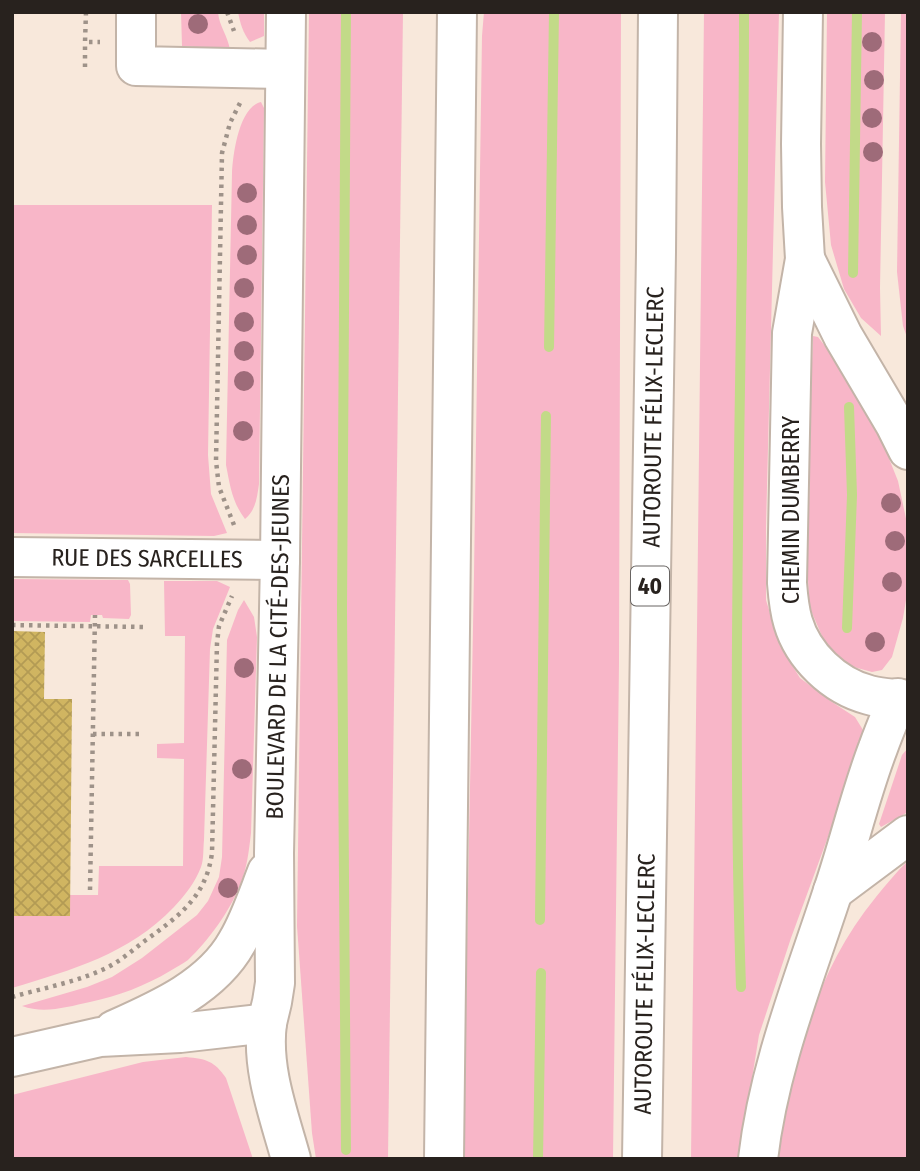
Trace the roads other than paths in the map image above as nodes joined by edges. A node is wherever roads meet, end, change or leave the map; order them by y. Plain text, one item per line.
1 (136, 12) edge
2 (286, 12) edge
3 (457, 12) edge
4 (658, 12) edge
5 (803, 12) edge
6 (285, 69) junction
7 (805, 259) junction
8 (908, 450) edge
9 (12, 557) edge
10 (280, 560) junction
11 (904, 690) edge
12 (908, 835) edge
13 (274, 853) junction
14 (833, 891) junction
15 (267, 1023) junction
16 (100, 1037) junction
17 (12, 1058) edge
18 (291, 1159) edge
19 (444, 1159) edge
20 (642, 1159) edge
21 (758, 1159) edge

1 - 6 main road
2 - 6 main road, BOULEVARD DE LA CITÉ-DES-JEUNES
3 - 19 main road
4 - 20 main road, AUTOROUTE FÉLIX-LECLERC / 40
5 - 7 main road, CHEMIN DUMBERRY
6 - 10 main road, BOULEVARD DE LA CITÉ-DES-JEUNES
7 - 8 main road, CHEMIN DUMBERRY
7 - 11 main road, CHEMIN DUMBERRY
9 - 10 main road, RUE DES SARCELLES
10 - 13 main road, BOULEVARD DE LA CITÉ-DES-JEUNES
11 - 14 main road
12 - 14 main road
13 - 15 main road, BOULEVARD DE LA CITÉ-DES-JEUNES
13 - 16 main road
14 - 21 main road
15 - 16 main road
15 - 18 main road, BOULEVARD DE LA CITÉ-DES-JEUNES
16 - 17 main road

